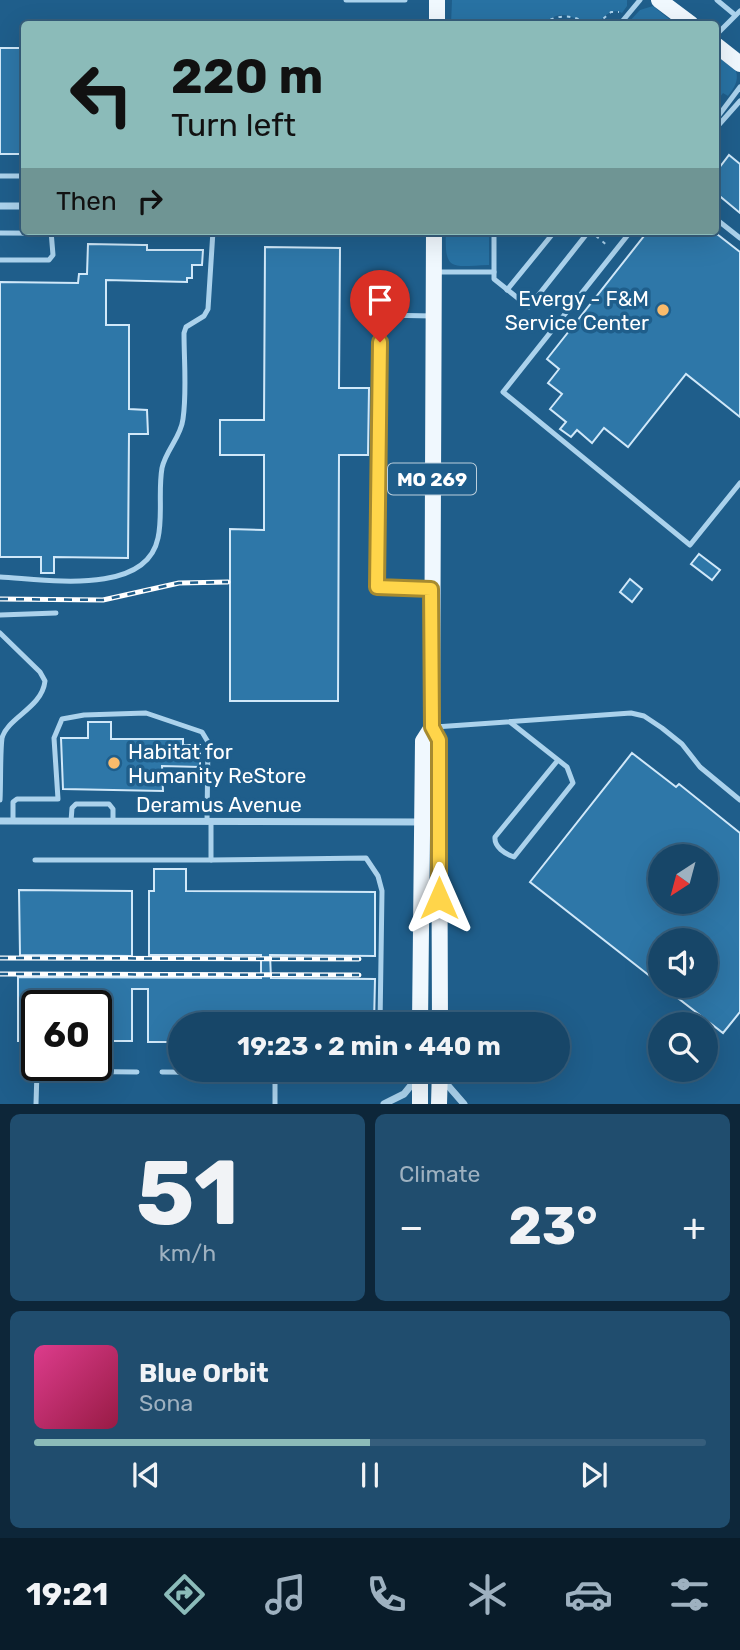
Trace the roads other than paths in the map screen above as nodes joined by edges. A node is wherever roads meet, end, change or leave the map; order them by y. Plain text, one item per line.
1 (346, 0) edge
2 (405, 0) edge
3 (437, 0) edge
4 (640, 0) edge
5 (659, 0) edge
6 (717, 0) edge
7 (738, 13) edge
8 (437, 21) edge
9 (623, 21) edge
10 (687, 21) edge
11 (719, 32) edge
12 (719, 47) edge
13 (740, 64) edge
14 (740, 87) edge
15 (740, 101) edge
16 (719, 109) edge
17 (719, 111) edge
18 (727, 117) junction
19 (719, 125) edge
20 (0, 176) edge
21 (21, 176) edge
22 (0, 206) edge
23 (21, 206) edge
24 (719, 221) edge
25 (0, 233) edge
26 (21, 233) edge
27 (51, 235) edge
28 (213, 235) edge
29 (434, 235) edge
30 (494, 235) edge
31 (552, 235) edge
32 (587, 235) edge
33 (628, 235) edge
34 (740, 238) edge
35 (0, 261) edge
36 (434, 272) junction
37 (494, 272) junction
38 (507, 290) junction
39 (433, 316) junction
40 (740, 483) edge
41 (0, 578) edge
42 (431, 589) junction
43 (56, 613) dead end
44 (0, 615) edge
45 (0, 633) edge
46 (510, 722) junction
47 (432, 727) junction
48 (558, 760) junction
49 (58, 799) junction
50 (0, 800) edge
51 (740, 800) edge
52 (74, 806) junction
53 (0, 821) edge
54 (13, 821) junction
55 (71, 821) junction
56 (113, 821) junction
57 (209, 822) junction
58 (431, 822) junction
59 (35, 860) dead end
60 (211, 860) junction
61 (380, 1012) edge
62 (421, 1012) edge
63 (439, 1012) edge
64 (136, 1072) dead end
65 (162, 1072) dead end
66 (168, 1072) edge
67 (275, 1082) edge
68 (413, 1082) edge
69 (420, 1082) edge
70 (440, 1082) edge
71 (448, 1082) edge
72 (36, 1104) edge
73 (275, 1104) edge
74 (384, 1104) edge
75 (419, 1104) edge
76 (439, 1104) edge
77 (464, 1104) edge

1 - 2 lane
3 - 8 main road
4 - 9 lane
5 - 10 main road
6 - 7 lane
7 - 11 lane
12 - 13 main road
14 - 16 lane
15 - 18 lane
17 - 18 lane
18 - 19 lane
20 - 21 lane
22 - 23 street
24 - 34 lane
25 - 26 lane
27 - 35 lane
28 - 41 lane
29 - 36 main road, MO 269
30 - 37 lane
31 - 38 lane
32 - 38 lane
33 - 40 lane
36 - 37 lane
36 - 39 main road, MO 269
37 - 38 lane
39 - 42 main road, MO 269
39 - 42 lane
42 - 47 main road, MO 269
43 - 44 lane
45 - 50 lane
46 - 47 lane
46 - 48 lane
46 - 51 lane
47 - 58 main road, MO 269
48 - 48 lane
49 - 52 lane
49 - 54 lane
49 - 57 lane
52 - 55 lane
52 - 56 lane
53 - 54 street, Deramus Avenue
54 - 55 street, Deramus Avenue
55 - 56 street, Deramus Avenue
56 - 57 street, Deramus Avenue
57 - 58 street, Deramus Avenue
57 - 60 lane
58 - 62 main road, MO 269
58 - 63 main road, MO 269
59 - 60 lane
60 - 61 lane
64 - 72 lane
65 - 66 lane
67 - 73 lane
68 - 74 street
69 - 75 main road
70 - 76 main road
71 - 77 street

